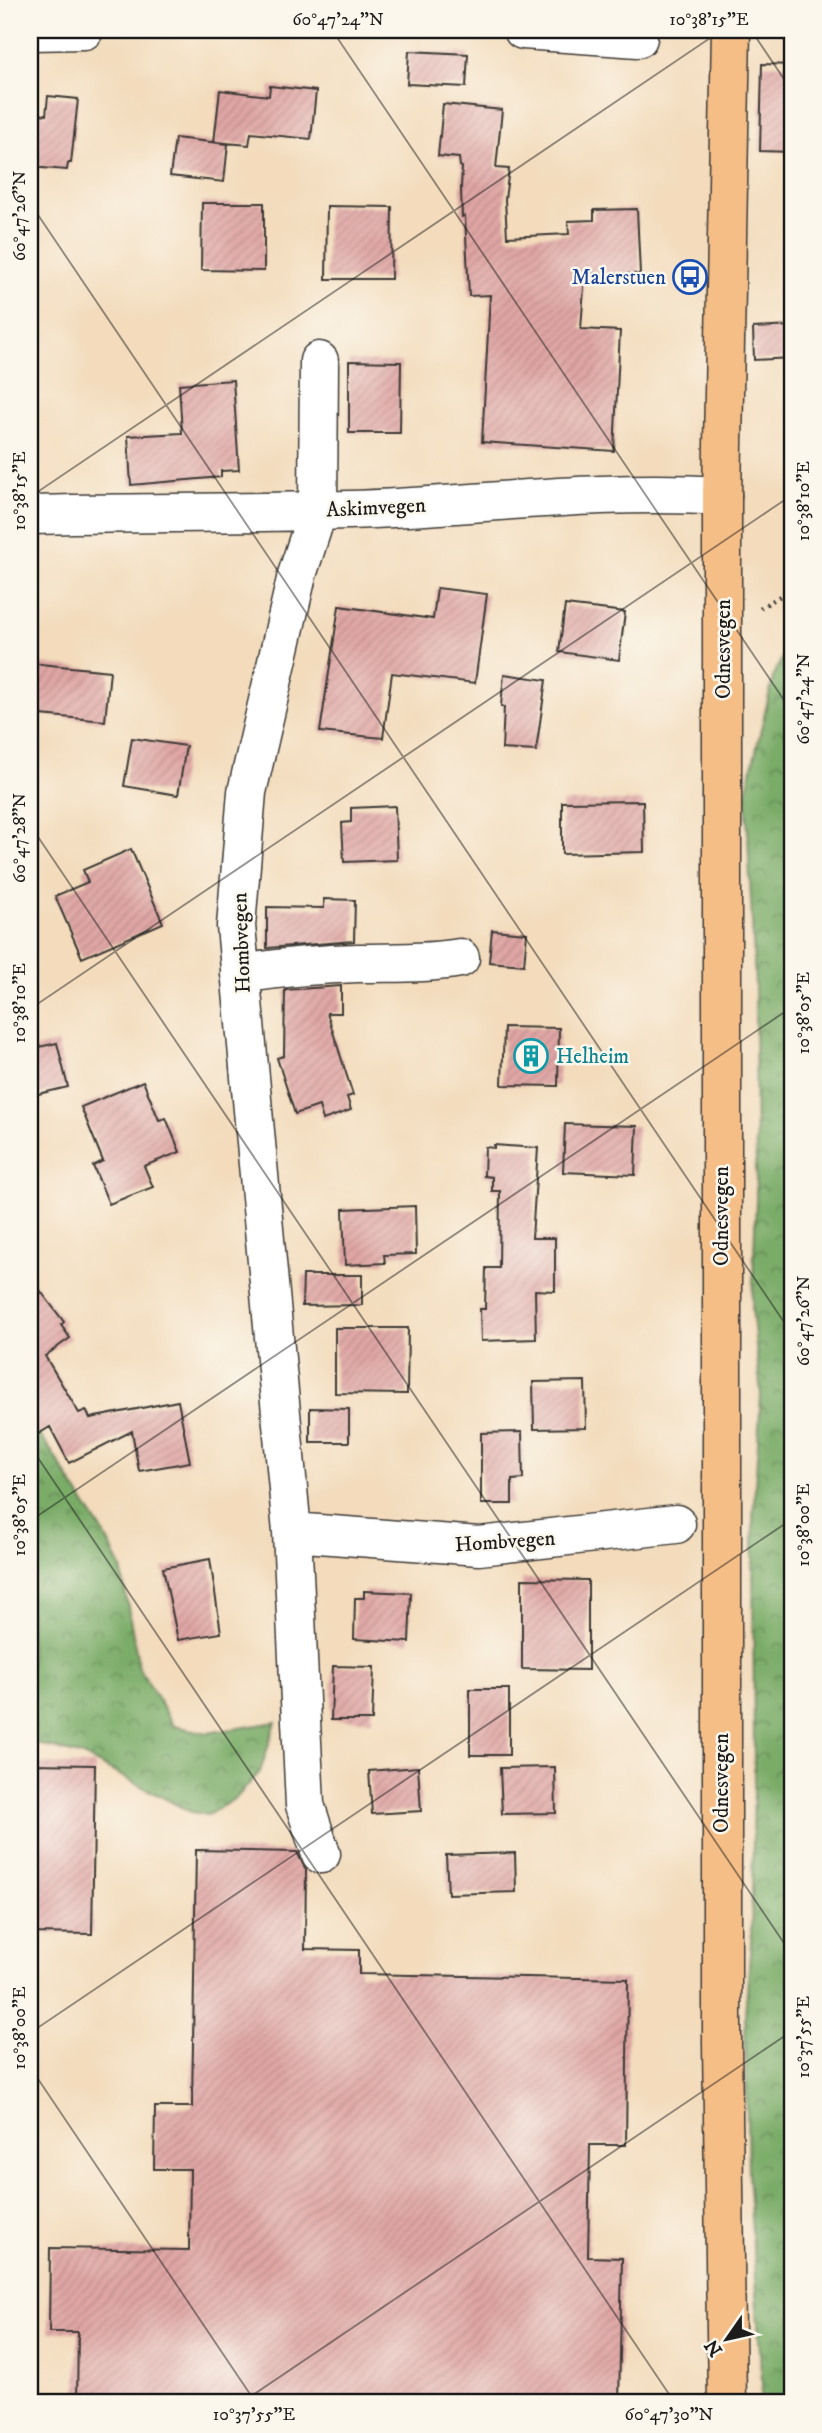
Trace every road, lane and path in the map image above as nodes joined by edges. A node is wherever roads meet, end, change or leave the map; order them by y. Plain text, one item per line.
1 (84, 30) edge
2 (523, 30) edge
3 (731, 30) edge
4 (30, 31) edge
5 (638, 38) dead end
6 (319, 361) dead end
7 (722, 496) junction
8 (318, 510) junction
9 (30, 514) edge
10 (460, 958) dead end
11 (240, 974) junction
12 (676, 1524) dead end
13 (292, 1532) junction
14 (321, 1854) dead end
15 (727, 2403) edge

1 - 4 street
2 - 5 street
3 - 7 main road, Odnesvegen
6 - 8 street, Hombvegen
7 - 8 street, Askimvegen
7 - 15 main road, Odnesvegen
8 - 9 street, Askimvegen
8 - 11 street, Hombvegen
10 - 11 street
11 - 13 street, Hombvegen
12 - 13 street, Hombvegen
13 - 14 street, Hombvegen

